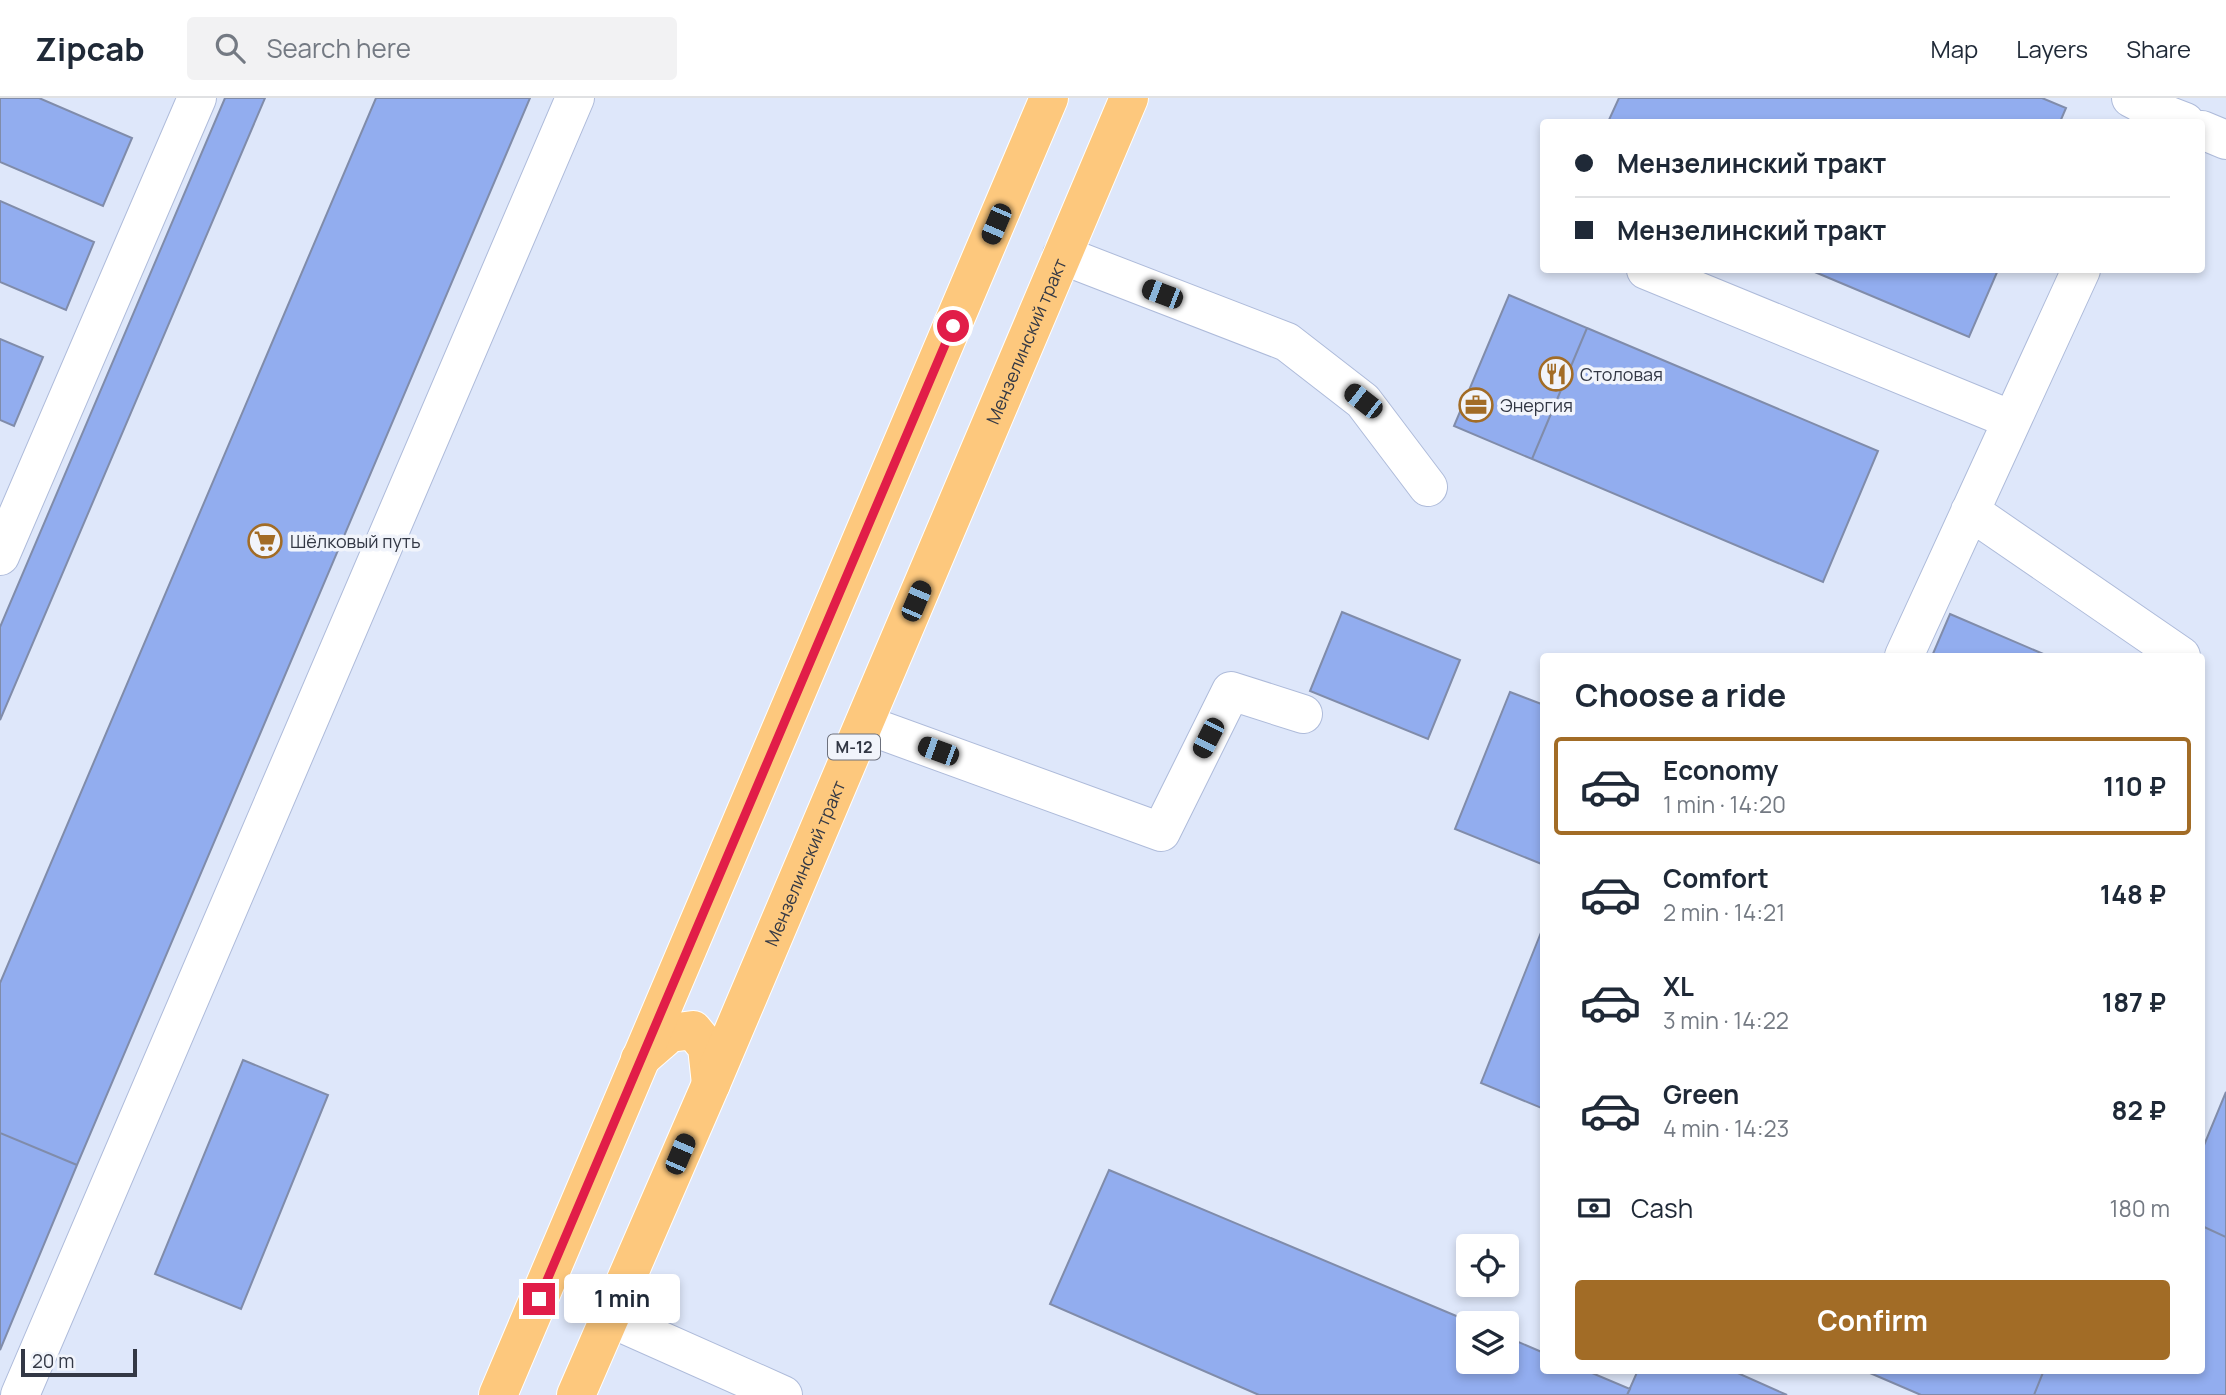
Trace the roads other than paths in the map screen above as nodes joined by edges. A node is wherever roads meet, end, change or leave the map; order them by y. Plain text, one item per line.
1 (197, 98) edge
2 (575, 98) edge
3 (1049, 98) edge
4 (1129, 98) edge
5 (2205, 131) edge
6 (2226, 140) edge
7 (1062, 255) junction
8 (1653, 273) edge
9 (2080, 273) edge
10 (2012, 420) junction
11 (1429, 487) dead end
12 (1970, 511) junction
13 (0, 556) edge
14 (1905, 653) edge
15 (2177, 653) edge
16 (1303, 714) dead end
17 (864, 724) junction
18 (640, 1059) junction
19 (711, 1084) junction
20 (610, 1318) junction
21 (20, 1395) edge
22 (498, 1395) edge
23 (576, 1395) edge
24 (783, 1395) edge

1 - 13 lane
2 - 21 lane
3 - 18 main road
4 - 7 main road, Мензелинский тракт / М-12
5 - 6 lane
7 - 11 lane
7 - 17 main road, Мензелинский тракт / М-12
8 - 10 lane
9 - 10 lane
10 - 12 lane
12 - 14 lane
12 - 15 lane
16 - 17 lane
17 - 19 main road, Мензелинский тракт / М-12
18 - 19 main road
18 - 22 main road
19 - 20 main road, Мензелинский тракт / М-12
20 - 23 main road, Мензелинский тракт / М-12
20 - 24 lane

